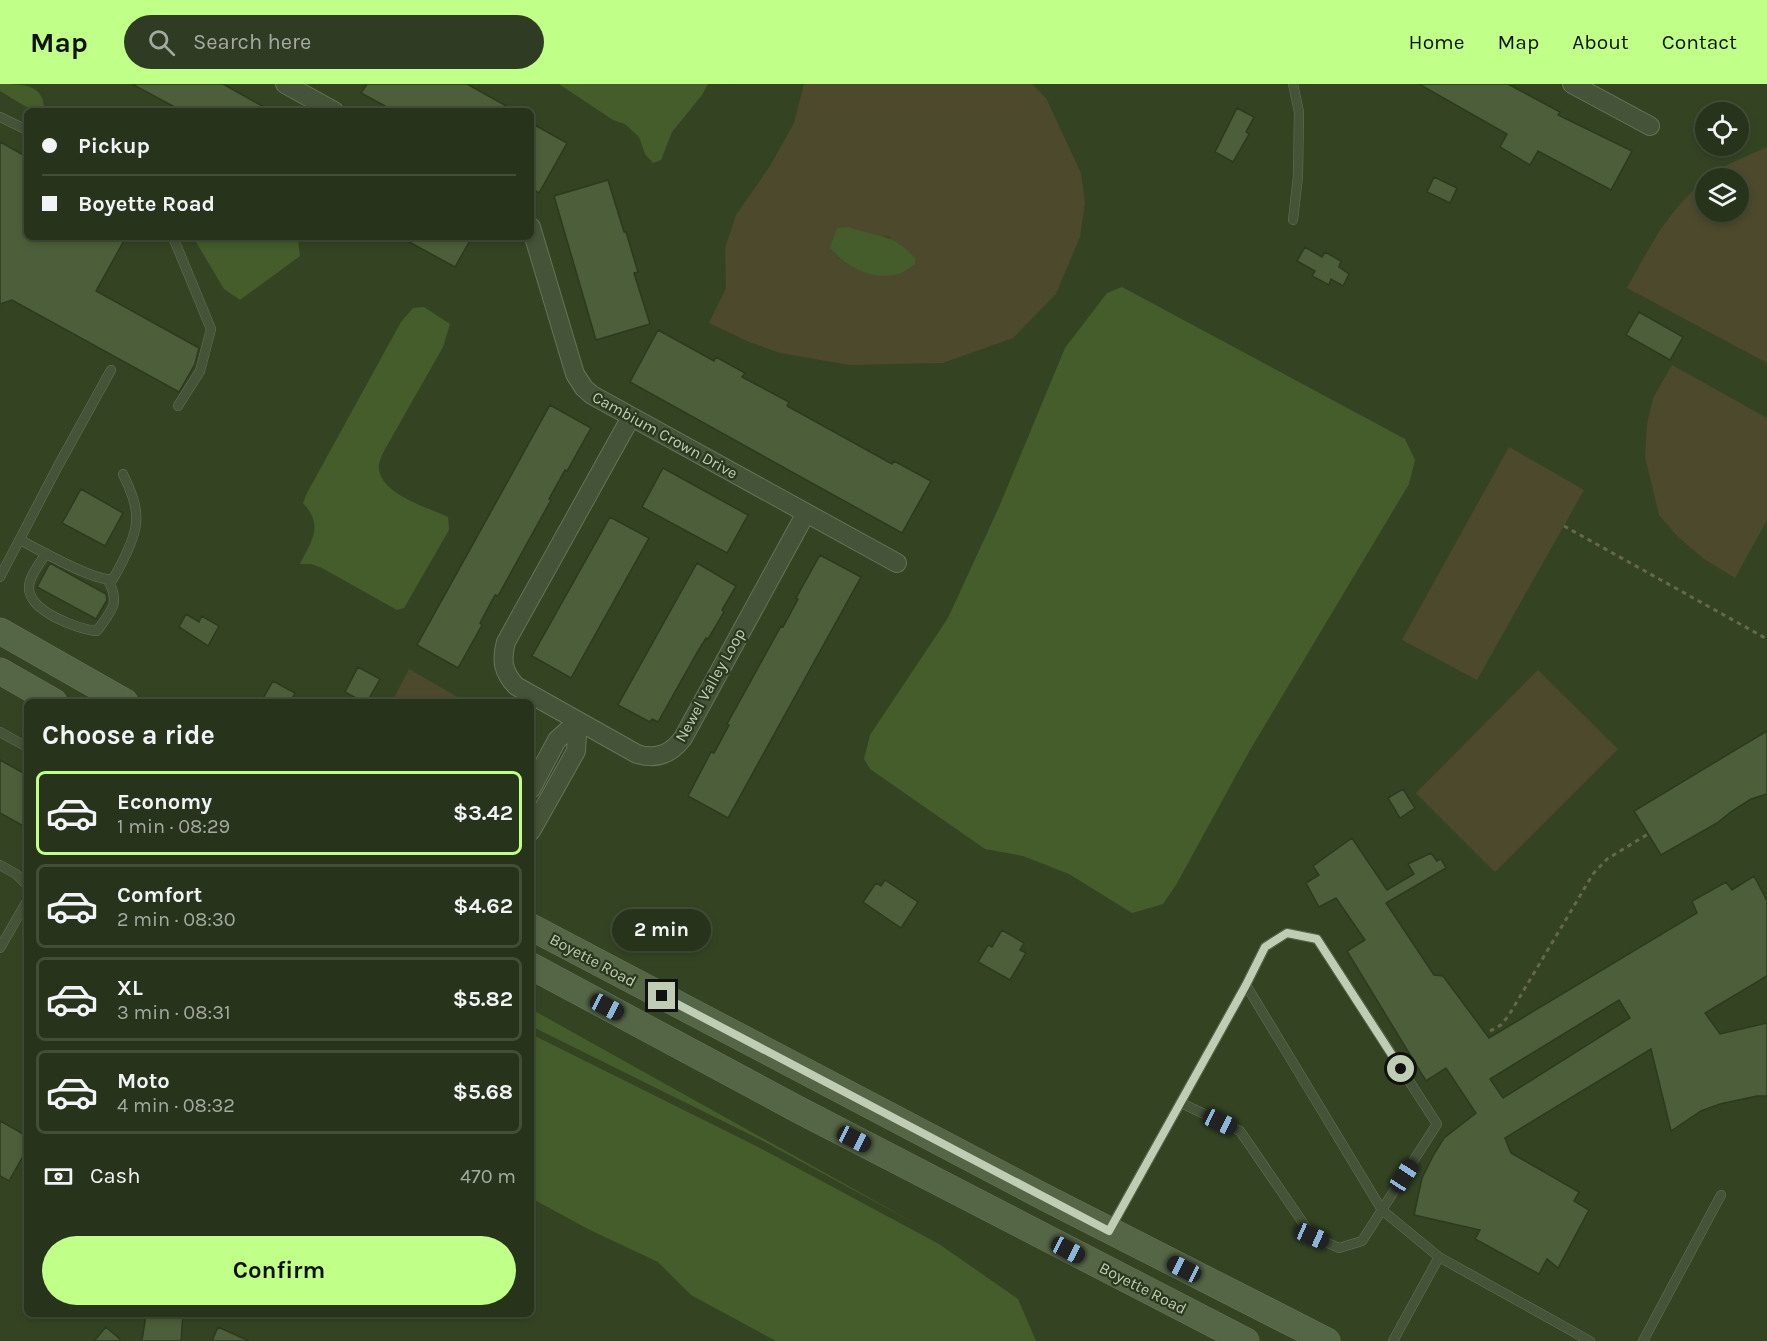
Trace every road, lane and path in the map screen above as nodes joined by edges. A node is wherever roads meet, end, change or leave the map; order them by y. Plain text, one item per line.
1 (285, 84) edge
2 (1293, 84) edge
3 (1572, 84) edge
4 (329, 108) edge
5 (0, 117) edge
6 (1650, 126) dead end
7 (24, 129) edge
8 (1293, 220) dead end
9 (534, 237) edge
10 (174, 240) edge
11 (111, 370) dead end
12 (178, 406) dead end
13 (631, 417) junction
14 (123, 474) dead end
15 (806, 513) junction
16 (1564, 526) dead end
17 (20, 540) junction
18 (46, 553) junction
19 (897, 563) dead end
20 (0, 577) edge
21 (108, 580) junction
22 (0, 631) edge
23 (1767, 639) edge
24 (1, 671) edge
25 (49, 699) edge
26 (120, 699) edge
27 (578, 721) junction
28 (0, 732) edge
29 (24, 745) edge
30 (534, 783) edge
31 (534, 826) edge
32 (1648, 834) dead end
33 (0, 865) edge
34 (24, 882) edge
35 (24, 906) edge
36 (534, 929) edge
37 (0, 948) edge
38 (534, 968) edge
39 (1246, 985) junction
40 (1490, 1031) dead end
41 (1181, 1103) junction
42 (799, 1110) junction
43 (1721, 1195) dead end
44 (1382, 1210) junction
45 (1109, 1231) junction
46 (1439, 1257) junction
47 (1246, 1341) edge
48 (1327, 1341) edge
49 (1393, 1341) edge
50 (1590, 1341) edge
51 (1643, 1341) edge

1 - 4 street
2 - 8 lane
3 - 6 street
5 - 7 lane
9 - 13 street, Cambium Crown Drive
10 - 12 lane
11 - 17 lane
13 - 15 street, Cambium Crown Drive
13 - 27 street, Newel Valley Loop
14 - 21 lane
15 - 19 street, Cambium Crown Drive
15 - 27 street, Newel Valley Loop
16 - 23 path
17 - 18 lane
17 - 20 lane
18 - 21 lane
18 - 21 lane
22 - 26 main road
24 - 25 main road
27 - 30 street
27 - 31 street
28 - 29 lane
32 - 40 path
33 - 34 lane
35 - 37 lane
36 - 45 main road, Boyette Road
38 - 42 main road, Boyette Road
39 - 41 lane
39 - 44 lane
39 - 44 lane
41 - 44 lane
41 - 45 lane
42 - 45 main road
42 - 47 main road, Boyette Road
43 - 51 lane
44 - 46 lane
45 - 48 main road, Boyette Road
46 - 49 lane
46 - 50 lane

